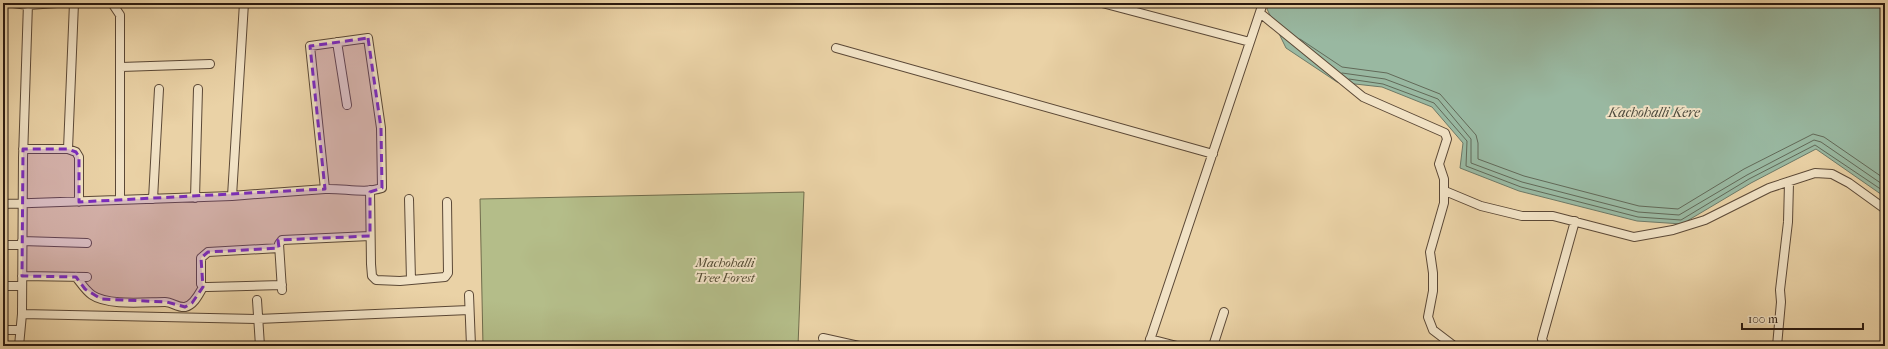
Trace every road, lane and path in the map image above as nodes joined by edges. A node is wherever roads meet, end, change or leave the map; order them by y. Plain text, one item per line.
1 (13, 3) edge
2 (57, 3) edge
3 (74, 3) edge
4 (112, 3) edge
5 (244, 3) edge
6 (1102, 3) edge
7 (1263, 3) edge
8 (28, 4) edge
9 (1260, 12) junction
10 (337, 42) junction
11 (1250, 42) junction
12 (836, 48) dead end
13 (210, 64) dead end
14 (121, 66) junction
15 (159, 89) dead end
16 (198, 89) dead end
17 (347, 105) dead end
18 (23, 149) junction
19 (68, 149) junction
20 (1213, 154) junction
21 (1789, 182) junction
22 (325, 189) junction
23 (370, 190) junction
24 (1445, 191) junction
25 (232, 196) junction
26 (195, 198) junction
27 (152, 199) junction
28 (408, 199) dead end
29 (120, 200) junction
30 (79, 202) junction
31 (448, 202) dead end
32 (3, 204) edge
33 (22, 204) junction
34 (1885, 209) edge
35 (1575, 221) junction
36 (370, 236) junction
37 (22, 243) junction
38 (87, 243) dead end
39 (3, 245) edge
40 (279, 248) junction
41 (22, 276) junction
42 (76, 277) junction
43 (87, 277) dead end
44 (411, 280) junction
45 (3, 286) edge
46 (22, 286) junction
47 (203, 287) junction
48 (469, 295) dead end
49 (257, 300) dead end
50 (469, 310) junction
51 (1224, 312) dead end
52 (22, 314) junction
53 (258, 319) junction
54 (3, 330) edge
55 (20, 330) junction
56 (823, 338) dead end
57 (1149, 342) edge
58 (19, 346) edge
59 (260, 346) edge
60 (471, 346) edge
61 (859, 346) edge
62 (1176, 346) edge
63 (1213, 346) edge
64 (1454, 346) edge
65 (1545, 346) edge
66 (1777, 346) edge

1 - 8 street
2 - 8 street
3 - 19 street
4 - 14 street
5 - 25 street
6 - 11 street
7 - 9 street
8 - 18 street
9 - 11 street
9 - 24 street
10 - 17 street
10 - 22 street
10 - 23 street
11 - 20 street
12 - 20 street
13 - 14 street
14 - 29 street
15 - 27 street
16 - 26 street
18 - 19 street
18 - 33 street
19 - 30 street
20 - 57 street
21 - 34 street
21 - 35 street
21 - 66 street
22 - 23 street
22 - 25 street
23 - 36 street
24 - 35 street
24 - 64 street
25 - 26 street
26 - 27 street
27 - 29 street
28 - 44 street
29 - 30 street
30 - 33 street
31 - 44 street
32 - 33 street
33 - 37 street
35 - 65 street
36 - 40 street
36 - 44 street
37 - 38 street
37 - 39 street
37 - 41 street
40 - 47 street
40 - 47 street
41 - 42 street
41 - 46 street
42 - 43 street
42 - 47 street
45 - 46 street
46 - 52 street
48 - 50 street
49 - 53 street
50 - 53 street
50 - 60 street
51 - 63 street
52 - 53 street
52 - 55 street
53 - 59 street
54 - 55 street
55 - 58 street
56 - 61 street
57 - 62 street

